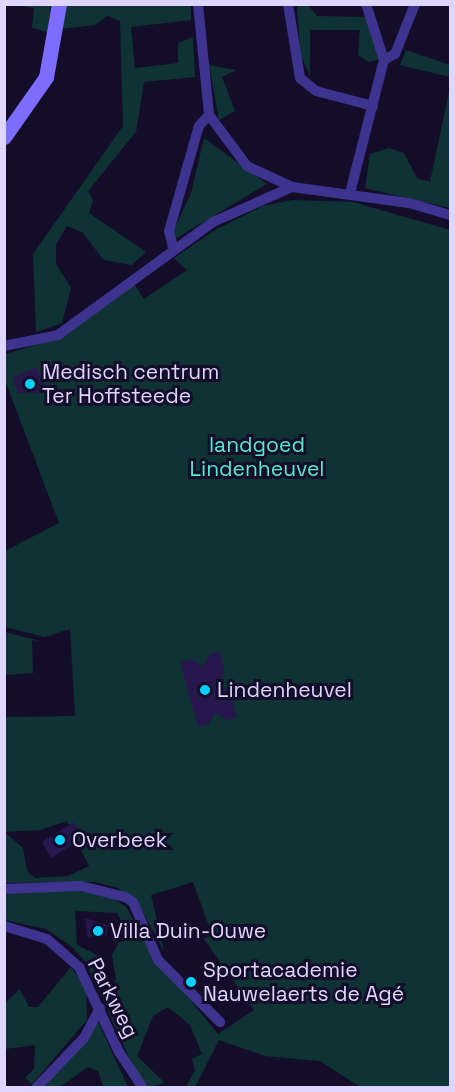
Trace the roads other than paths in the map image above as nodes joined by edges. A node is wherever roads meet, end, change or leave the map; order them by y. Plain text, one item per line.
1 (59, 4) edge
2 (198, 4) edge
3 (288, 4) edge
4 (366, 4) edge
5 (416, 4) edge
6 (384, 60) junction
7 (373, 106) junction
8 (209, 115) junction
9 (4, 137) edge
10 (292, 187) junction
11 (351, 193) junction
12 (450, 215) edge
13 (173, 248) junction
14 (4, 346) edge
15 (5, 888) edge
16 (4, 926) edge
17 (100, 1008) junction
18 (220, 1022) dead end
19 (36, 1088) edge
20 (143, 1088) edge

1 - 9 street
2 - 8 street
3 - 7 street
4 - 6 street
5 - 6 street
6 - 7 street
7 - 11 street
8 - 10 street
8 - 13 street
10 - 11 street
10 - 13 street
11 - 12 street
13 - 14 street
15 - 18 street
16 - 17 street, Parkweg
17 - 19 street
17 - 20 street, Parkweg

